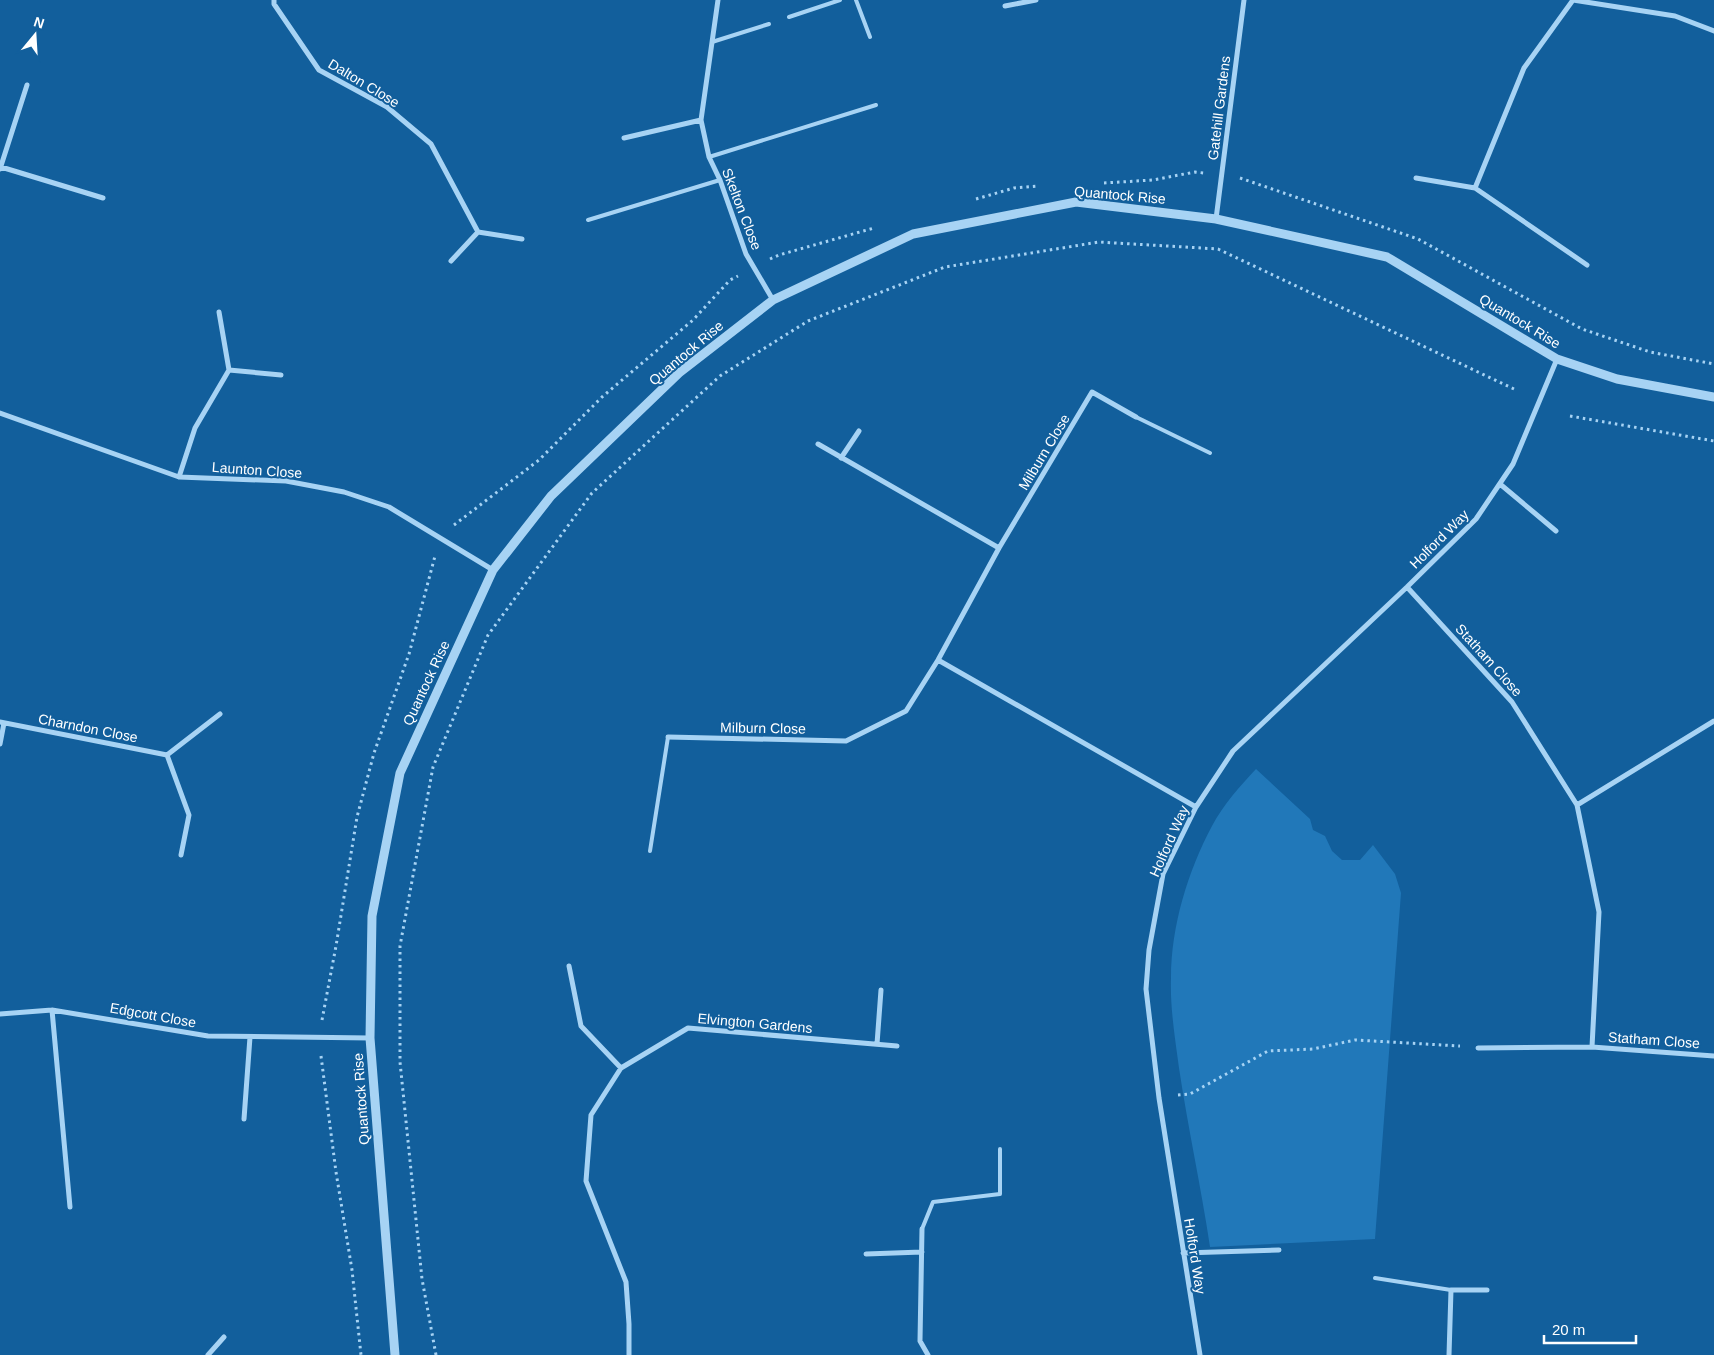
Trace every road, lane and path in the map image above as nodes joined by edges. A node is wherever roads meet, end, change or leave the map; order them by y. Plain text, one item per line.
1 (274, 0) edge
2 (718, 0) edge
3 (840, 0) edge
4 (856, 0) edge
5 (1036, 0) edge
6 (1244, 0) edge
7 (1573, 0) edge
8 (1004, 3) edge
9 (789, 17) dead end
10 (769, 24) dead end
11 (1714, 31) edge
12 (870, 37) dead end
13 (712, 42) junction
14 (27, 86) dead end
15 (876, 105) dead end
16 (701, 120) junction
17 (624, 138) dead end
18 (709, 157) junction
19 (0, 168) edge
20 (1416, 178) dead end
21 (1246, 179) dead end
22 (720, 180) junction
23 (1475, 188) junction
24 (103, 198) dead end
25 (1216, 219) junction
26 (588, 220) dead end
27 (478, 232) junction
28 (522, 239) dead end
29 (450, 261) dead end
30 (1587, 265) dead end
31 (730, 280) dead end
32 (773, 300) junction
33 (219, 312) dead end
34 (1557, 359) junction
35 (1714, 364) edge
36 (229, 370) junction
37 (281, 375) dead end
38 (1514, 389) dead end
39 (1714, 398) edge
40 (0, 413) edge
41 (1136, 416) joint
42 (1570, 416) dead end
43 (860, 431) dead end
44 (1714, 441) edge
45 (818, 444) dead end
46 (1210, 453) dead end
47 (841, 458) junction
48 (179, 477) junction
49 (1500, 484) junction
50 (454, 524) dead end
51 (1556, 531) dead end
52 (999, 548) junction
53 (434, 558) dead end
54 (493, 570) junction
55 (1407, 587) junction
56 (938, 660) junction
57 (220, 714) dead end
58 (1714, 721) edge
59 (2, 723) edge
60 (668, 737) joint
61 (0, 744) edge
62 (167, 755) junction
63 (1577, 805) junction
64 (1196, 807) junction
65 (650, 851) dead end
66 (181, 855) dead end
67 (569, 966) dead end
68 (880, 990) dead end
69 (52, 1010) junction
70 (0, 1014) edge
71 (322, 1016) dead end
72 (250, 1037) junction
73 (370, 1038) junction
74 (878, 1044) junction
75 (898, 1046) dead end
76 (1592, 1047) junction
77 (1478, 1048) joint
78 (1714, 1056) edge
79 (321, 1062) dead end
80 (622, 1068) junction
81 (1159, 1098) junction
82 (244, 1119) dead end
83 (1000, 1149) dead end
84 (70, 1207) dead end
85 (922, 1229) joint
86 (1280, 1250) dead end
87 (922, 1252) junction
88 (1184, 1252) junction
89 (866, 1254) dead end
90 (1375, 1278) dead end
91 (1450, 1290) junction
92 (1487, 1290) dead end
93 (224, 1336) dead end
94 (208, 1355) edge
95 (361, 1355) edge
96 (395, 1355) edge
97 (436, 1355) edge
98 (629, 1355) edge
99 (928, 1355) edge
100 (1200, 1355) edge
101 (1449, 1355) edge

1 - 27 street, Dalton Close
2 - 13 street, Skelton Close
3 - 9 lane
4 - 12 lane
5 - 8 street
6 - 25 street, Gatehill Gardens
7 - 11 street
7 - 23 street
10 - 13 lane
13 - 16 street, Skelton Close
14 - 19 street
15 - 18 lane
16 - 17 street
16 - 18 street, Skelton Close
18 - 22 street, Skelton Close
19 - 24 street
20 - 23 street
21 - 35 path
22 - 26 lane
22 - 32 street, Skelton Close
23 - 30 street
25 - 32 street, Quantock Rise
25 - 34 street, Quantock Rise
27 - 28 street
27 - 29 street
31 - 50 path
32 - 54 street, Quantock Rise
33 - 36 street
34 - 39 street, Quantock Rise
34 - 49 street, Holford Way
36 - 37 street
36 - 48 street
38 - 97 path
40 - 48 street, Launton Close
41 - 46 lane
41 - 52 street, Milburn Close
42 - 44 path
43 - 47 street
45 - 47 street
47 - 52 street
48 - 54 street, Launton Close
49 - 51 street
49 - 55 street, Holford Way
52 - 56 street, Milburn Close
53 - 71 path
54 - 73 street, Quantock Rise
55 - 63 street, Statham Close
55 - 64 street, Holford Way
56 - 60 street, Milburn Close
56 - 64 street
57 - 62 street
58 - 63 street
59 - 61 street, Charndon Close
59 - 62 street, Charndon Close
60 - 65 lane, Milburn Close
62 - 66 street
63 - 76 street, Statham Close
64 - 81 street, Holford Way
67 - 80 street
68 - 74 street
69 - 70 street, Edgcott Close
69 - 72 street, Edgcott Close
69 - 84 street
72 - 73 street, Edgcott Close
72 - 82 street
73 - 96 street, Quantock Rise
74 - 75 street, Elvington Gardens
74 - 80 street, Elvington Gardens
76 - 77 street, Statham Close
76 - 78 street, Statham Close
77 - 81 path
79 - 95 path
80 - 98 street, Elvington Gardens
81 - 88 street, Holford Way
83 - 85 lane
85 - 87 street
86 - 88 street
87 - 89 street
87 - 99 street
88 - 100 street, Holford Way
90 - 91 lane
91 - 92 street
91 - 101 street
93 - 94 street

